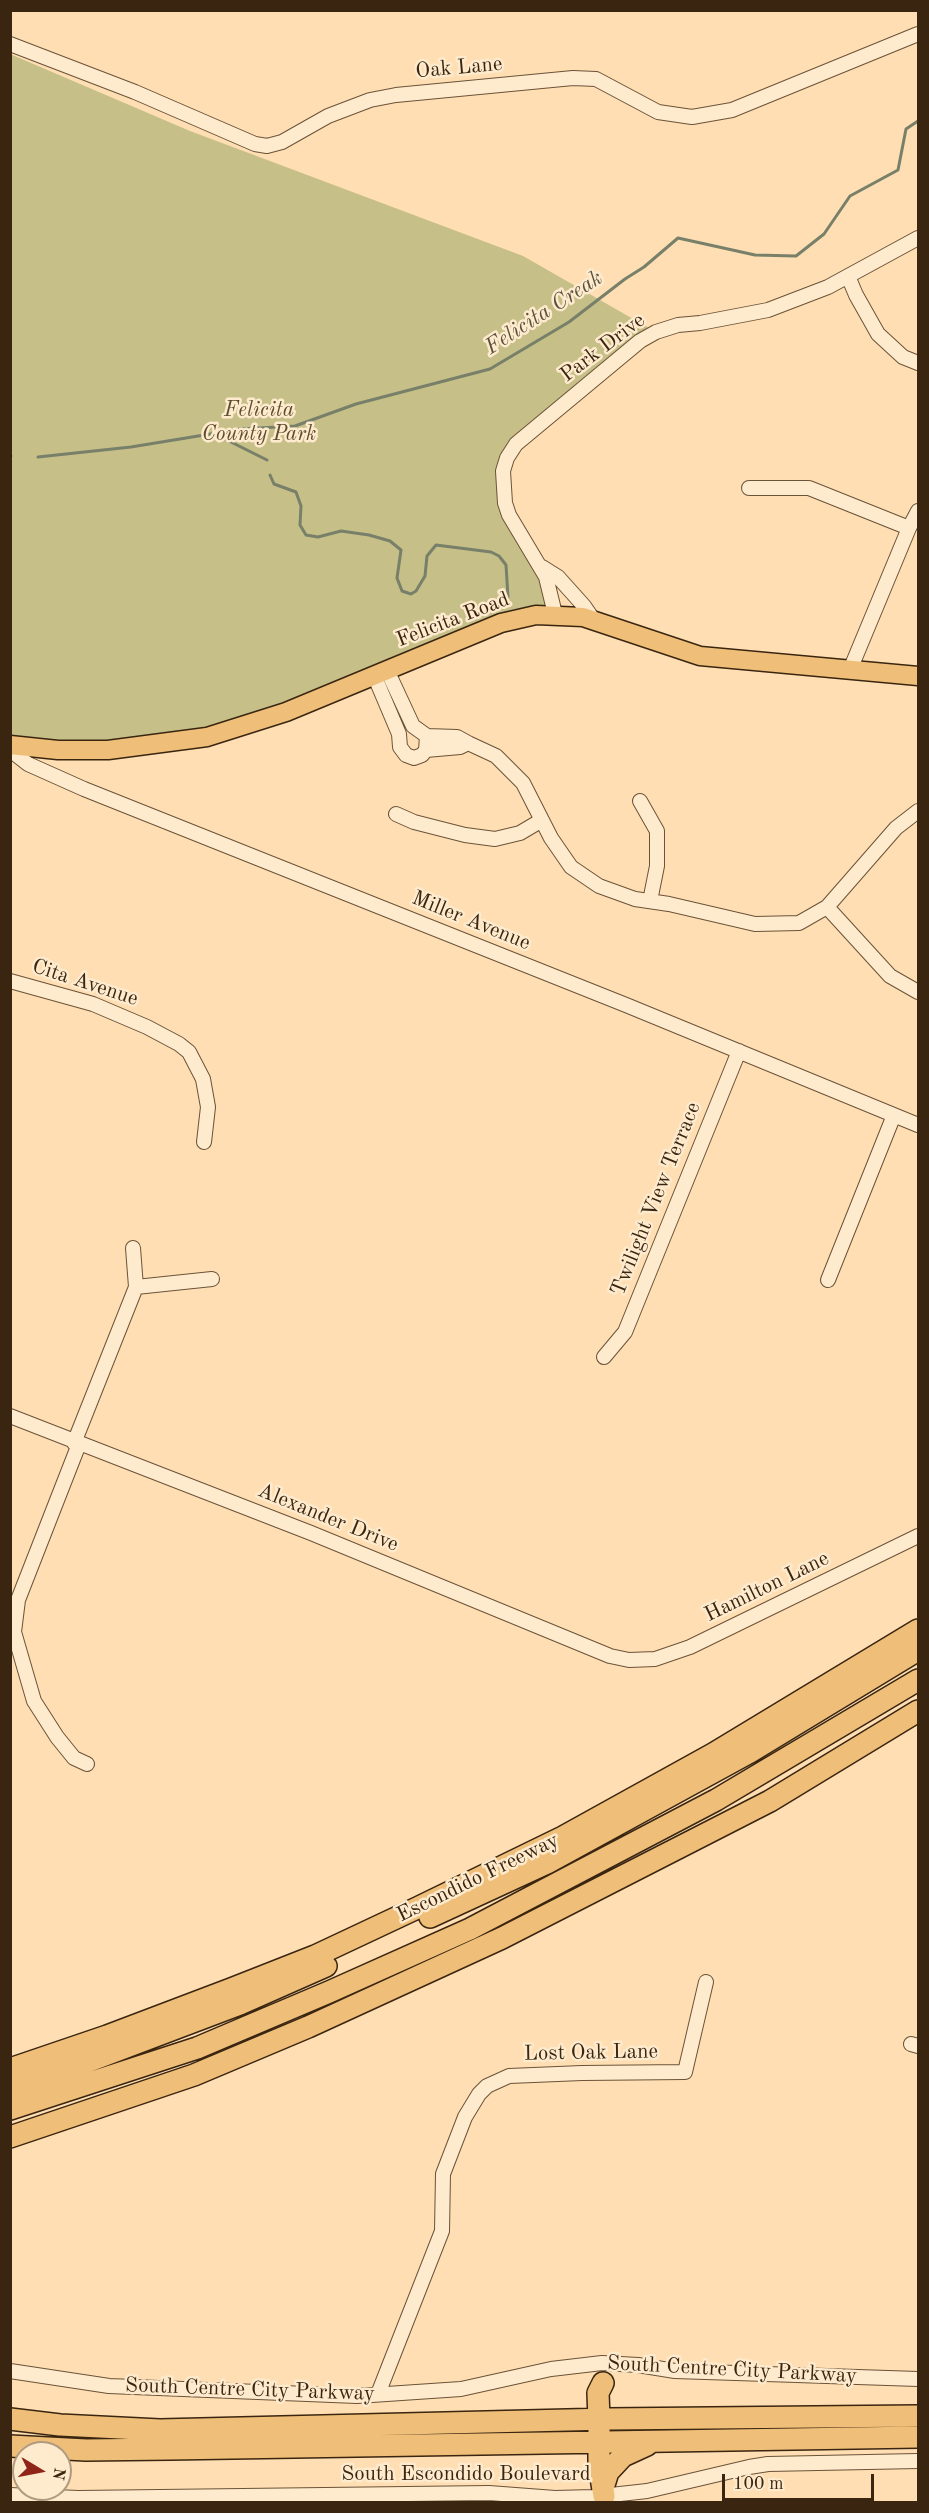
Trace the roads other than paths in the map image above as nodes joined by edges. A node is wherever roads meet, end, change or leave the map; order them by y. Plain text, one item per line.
1 (918, 34) edge
2 (10, 44) edge
3 (918, 238) edge
4 (848, 276) junction
5 (918, 363) edge
6 (749, 488) dead end
7 (918, 511) edge
8 (909, 528) junction
9 (540, 566) junction
10 (555, 614) junction
11 (593, 620) junction
12 (850, 670) junction
13 (381, 673) junction
14 (918, 675) edge
15 (426, 736) junction
16 (468, 743) junction
17 (10, 745) edge
18 (10, 750) edge
19 (426, 750) junction
20 (640, 801) dead end
21 (918, 811) edge
22 (396, 814) dead end
23 (542, 820) junction
24 (650, 901) junction
25 (827, 907) junction
26 (10, 981) edge
27 (918, 992) edge
28 (739, 1051) junction
29 (894, 1115) junction
30 (918, 1125) edge
31 (204, 1142) dead end
32 (133, 1248) dead end
33 (212, 1279) dead end
34 (828, 1280) dead end
35 (136, 1287) junction
36 (604, 1357) dead end
37 (10, 1416) edge
38 (77, 1444) junction
39 (918, 1536) edge
40 (918, 1630) edge
41 (918, 1650) edge
42 (628, 1660) joint
43 (918, 1680) edge
44 (918, 1711) edge
45 (87, 1764) dead end
46 (706, 1982) dead end
47 (10, 2069) edge
48 (10, 2088) edge
49 (10, 2109) edge
50 (10, 2138) edge
51 (10, 2371) edge
52 (918, 2379) edge
53 (601, 2380) junction
54 (378, 2394) junction
55 (918, 2416) edge
56 (10, 2419) edge
57 (603, 2419) junction
58 (560, 2420) junction
59 (918, 2438) edge
60 (603, 2441) junction
61 (660, 2441) junction
62 (10, 2446) edge
63 (918, 2461) edge
64 (604, 2491) junction
65 (10, 2495) edge

1 - 2 street, Oak Lane
3 - 4 street, Park Drive
4 - 5 street
4 - 9 street, Park Drive
6 - 8 street
7 - 8 street
8 - 12 street
9 - 10 street, Park Drive
9 - 11 street, Park Drive
10 - 11 main road, Felicita Road
10 - 13 main road, Felicita Road
11 - 12 main road, Felicita Road
12 - 14 main road, Felicita Road
13 - 15 street
13 - 17 main road, Felicita Road
13 - 19 street
15 - 16 street
15 - 19 street
16 - 19 street
16 - 23 street
18 - 28 street, Miller Avenue
20 - 24 street
21 - 25 street
22 - 23 street
23 - 24 street
24 - 25 street
25 - 27 street
26 - 31 street, Cita Avenue
28 - 29 street, Miller Avenue
28 - 36 street, Twilight View Terrace
29 - 30 street, Miller Avenue
29 - 34 street
32 - 35 street
33 - 35 street
35 - 38 street
37 - 38 street, Alexander Drive
38 - 42 street, Alexander Drive
38 - 45 street
39 - 42 street, Hamilton Lane
40 - 47 highway, Escondido Freeway
41 - 48 highway
43 - 49 highway
44 - 50 highway
46 - 54 street, Lost Oak Lane
51 - 54 street, South Centre City Parkway
52 - 53 street, South Centre City Parkway
53 - 54 street, South Centre City Parkway
53 - 57 highway
53 - 58 highway
55 - 57 highway, South Centre City Parkway
56 - 58 highway, South Centre City Parkway
57 - 58 highway, South Centre City Parkway
57 - 60 highway
59 - 61 highway
60 - 61 highway
60 - 62 highway
60 - 64 highway
61 - 64 highway
63 - 64 street, South Escondido Boulevard
64 - 65 street, South Escondido Boulevard

